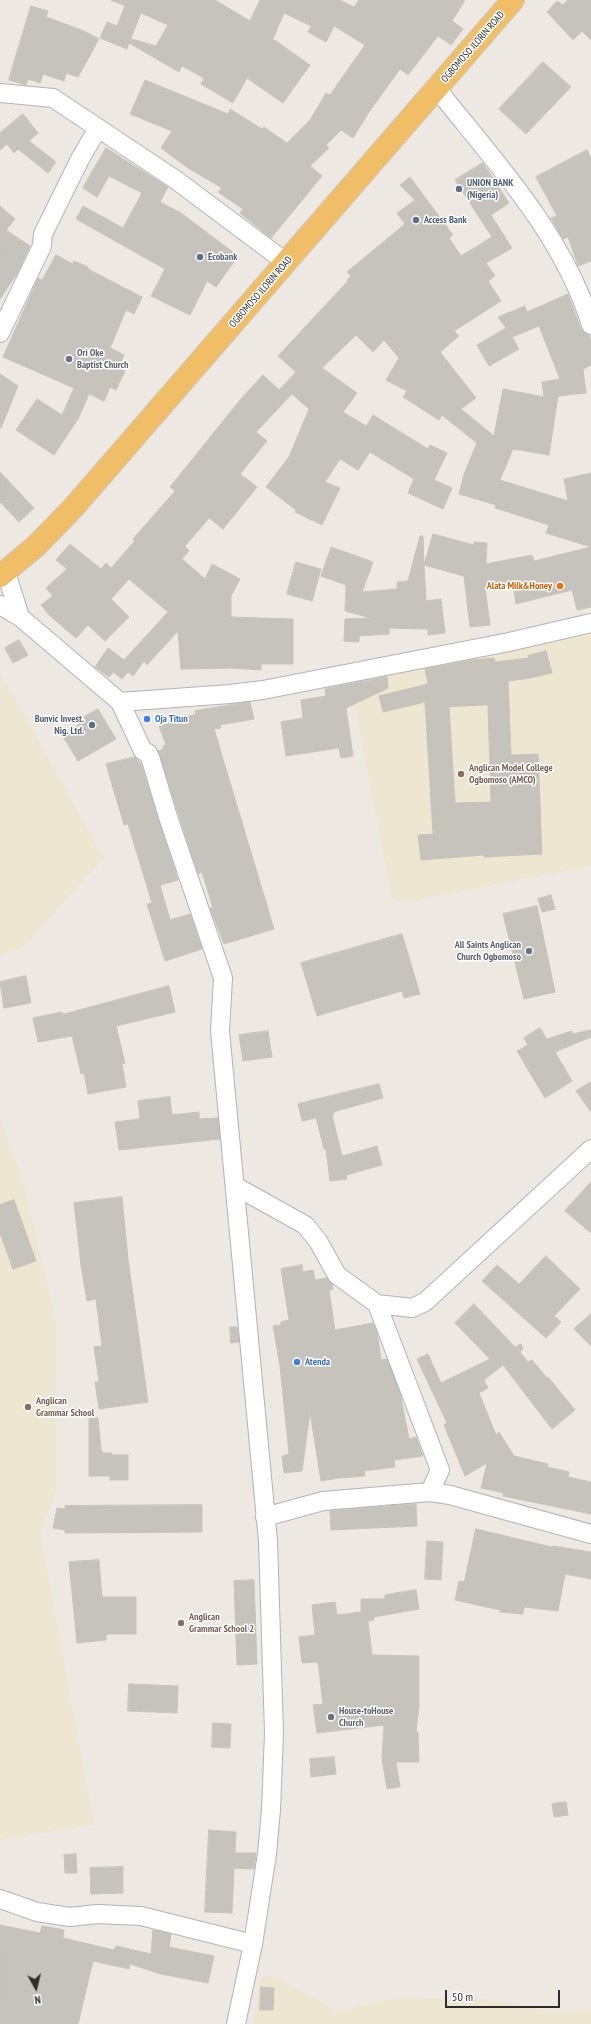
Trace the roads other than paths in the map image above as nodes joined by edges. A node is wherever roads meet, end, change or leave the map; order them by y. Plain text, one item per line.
1 (513, 0) edge
2 (437, 89) junction
3 (0, 93) edge
4 (98, 128) junction
5 (287, 263) junction
6 (591, 325) edge
7 (0, 333) edge
8 (3, 574) edge
9 (0, 605) edge
10 (20, 617) junction
11 (591, 623) edge
12 (120, 702) junction
13 (591, 1149) edge
14 (235, 1186) junction
15 (377, 1304) junction
16 (430, 1492) junction
17 (265, 1517) junction
18 (591, 1534) edge
19 (0, 1899) edge
20 (253, 1944) junction
21 (236, 2024) edge

1 - 2 highway, OGBOMOSO ILORIN ROAD
2 - 5 highway, OGBOMOSO ILORIN ROAD
2 - 6 street
3 - 4 street
4 - 5 street
4 - 7 street
5 - 8 highway, OGBOMOSO ILORIN ROAD
8 - 10 street
9 - 10 street
10 - 12 street
11 - 12 street
12 - 14 street
13 - 15 street
14 - 15 street
14 - 17 street
15 - 16 street
16 - 17 street
16 - 18 street
17 - 20 street
19 - 20 street
20 - 21 street

